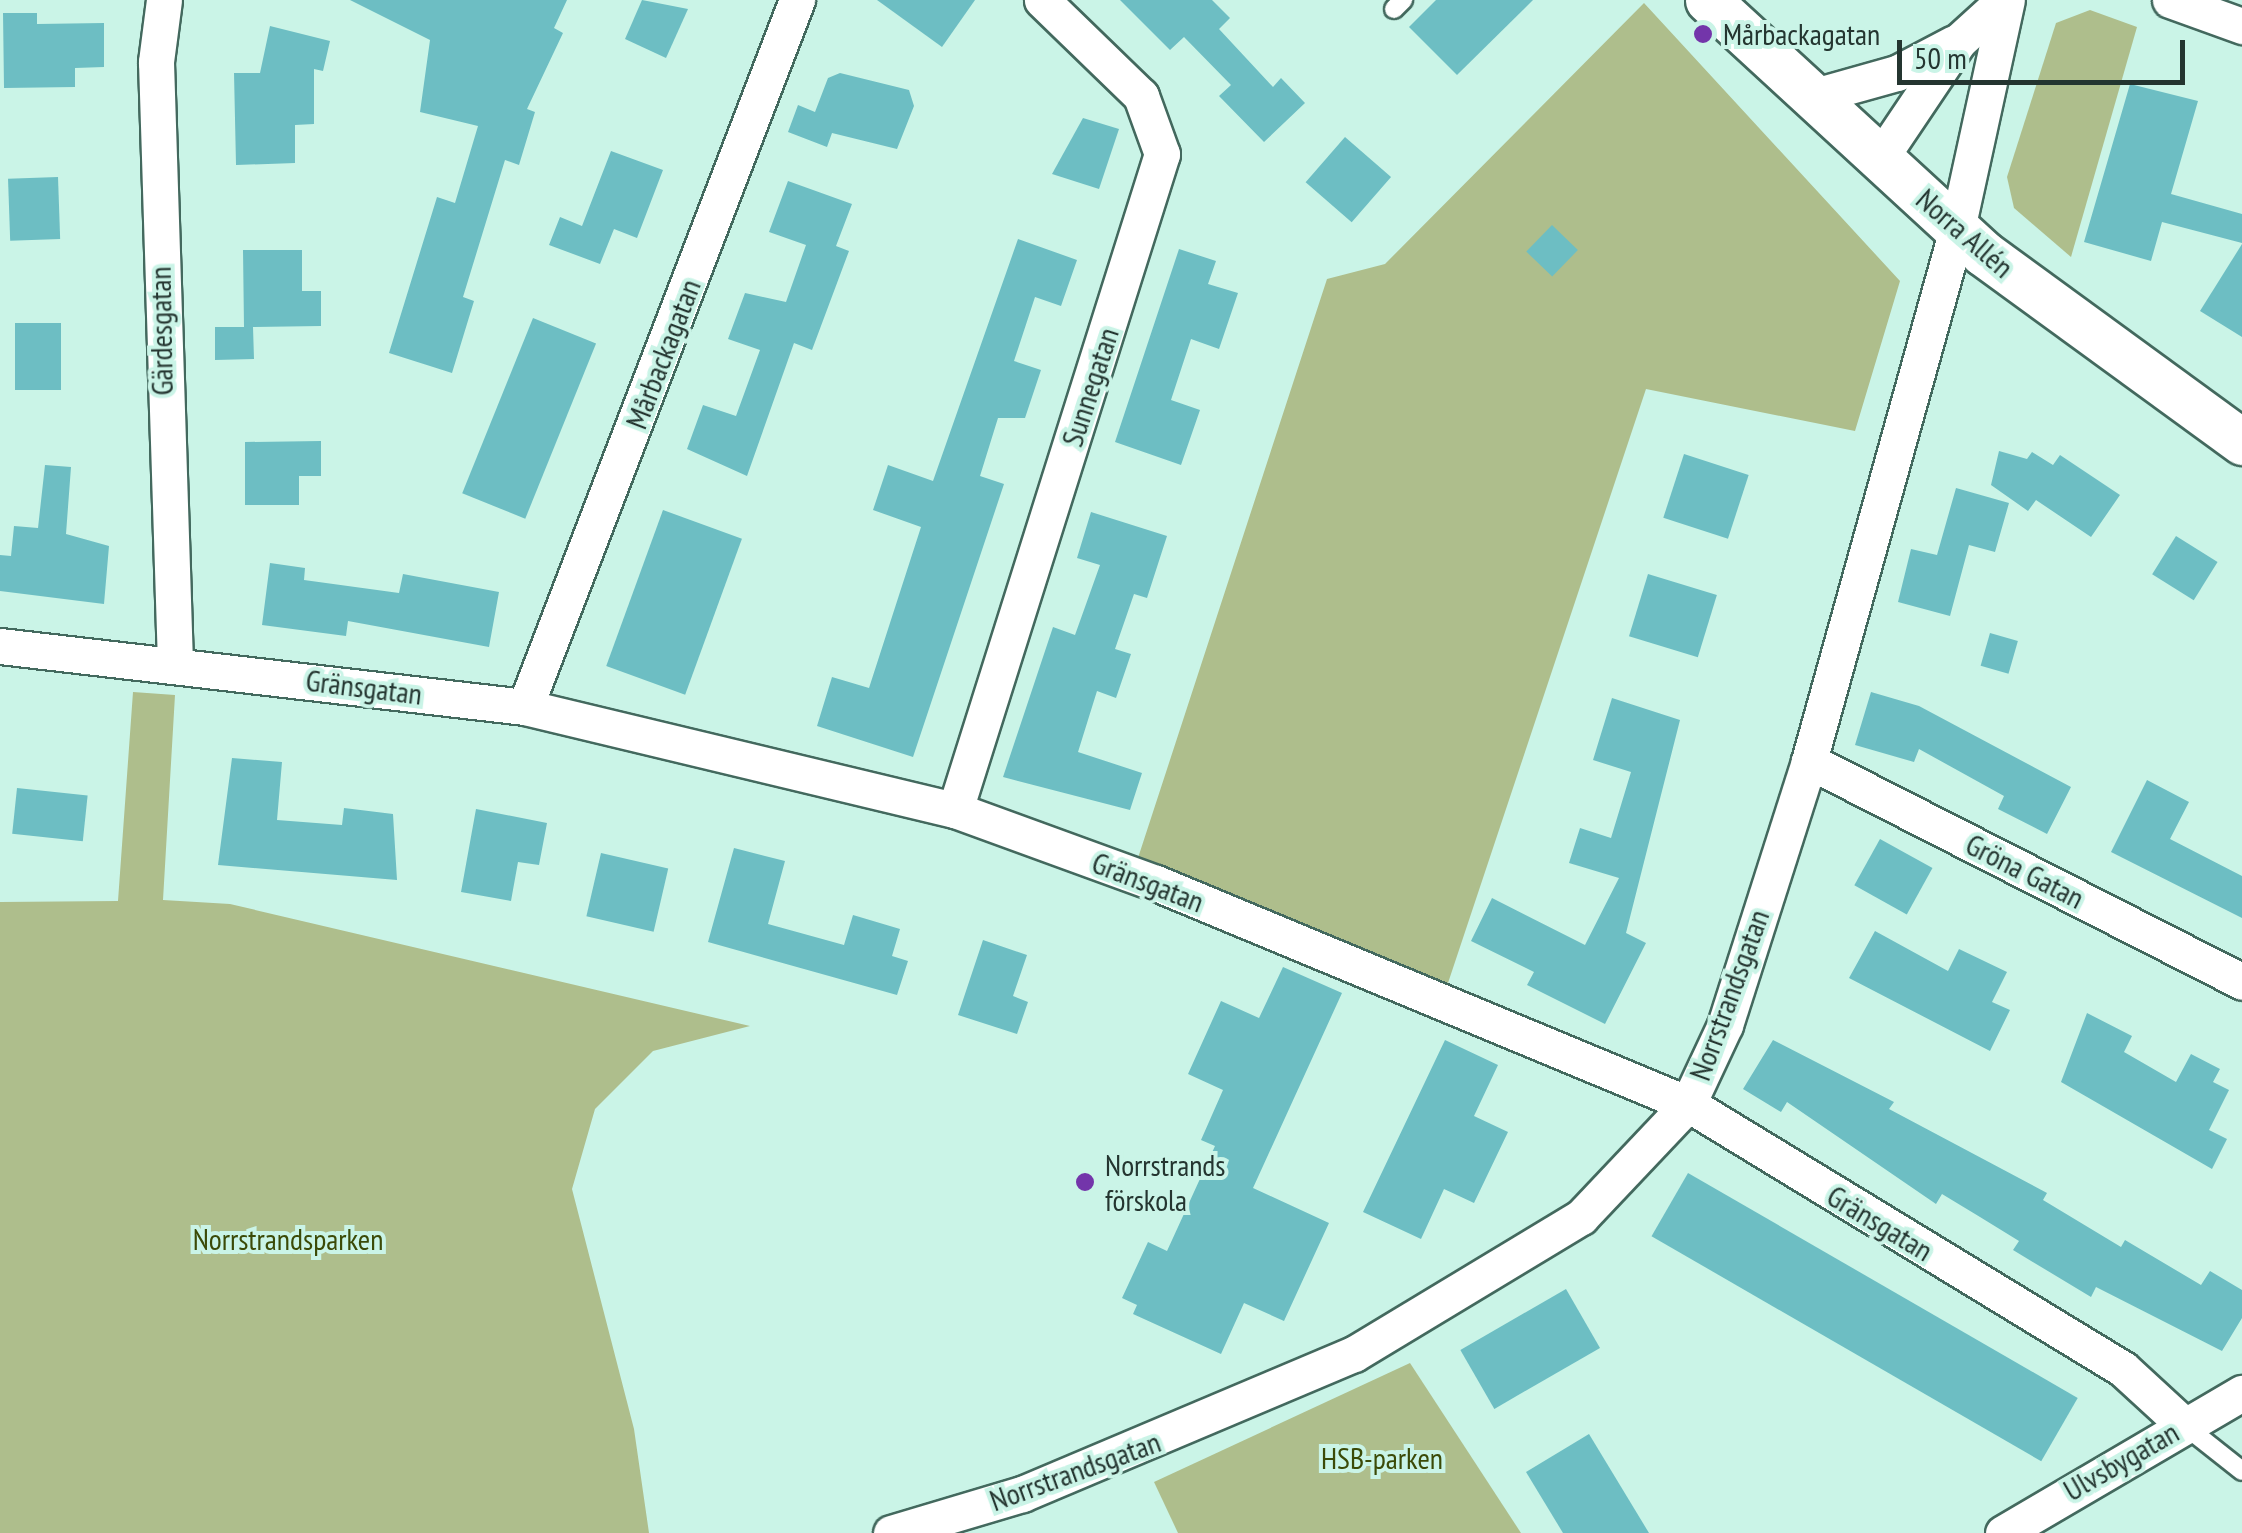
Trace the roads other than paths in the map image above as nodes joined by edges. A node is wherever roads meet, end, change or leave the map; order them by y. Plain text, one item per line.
1 (164, 0) edge
2 (798, 0) edge
3 (1042, 0) edge
4 (1708, 0) edge
5 (2005, 0) edge
6 (2170, 0) edge
7 (2242, 26) edge
8 (1959, 40) junction
9 (1818, 95) junction
10 (1880, 157) junction
11 (1957, 229) junction
12 (2242, 442) edge
13 (0, 646) edge
14 (175, 662) junction
15 (524, 708) junction
16 (1809, 761) junction
17 (955, 810) junction
18 (2242, 982) edge
19 (1688, 1104) junction
20 (2242, 1393) edge
21 (2184, 1425) junction
22 (2242, 1471) edge
23 (891, 1533) edge
24 (2003, 1533) edge

1 - 14 street, Gärdesgatan
2 - 15 street, Mårbackagatan
3 - 17 street, Sunnegatan
4 - 9 street, Norra Allén
5 - 8 street, Norrstrandsgatan
5 - 11 street, Norrstrandsgatan
6 - 7 street
8 - 9 street, Norrstrandsgatan
8 - 10 street, Norrstrandsgatan
9 - 10 street, Norra Allén
10 - 11 street, Norra Allén
11 - 12 street, Norra Allén
11 - 16 street, Norrstrandsgatan
13 - 14 street, Gränsgatan
14 - 15 street, Gränsgatan
15 - 17 street, Gränsgatan
16 - 18 street, Gröna Gatan
16 - 19 street, Norrstrandsgatan
17 - 19 street, Gränsgatan
19 - 21 street, Gränsgatan
19 - 23 street, Norrstrandsgatan
20 - 21 street, Ulvsbygatan
21 - 22 lane
21 - 24 street, Ulvsbygatan

